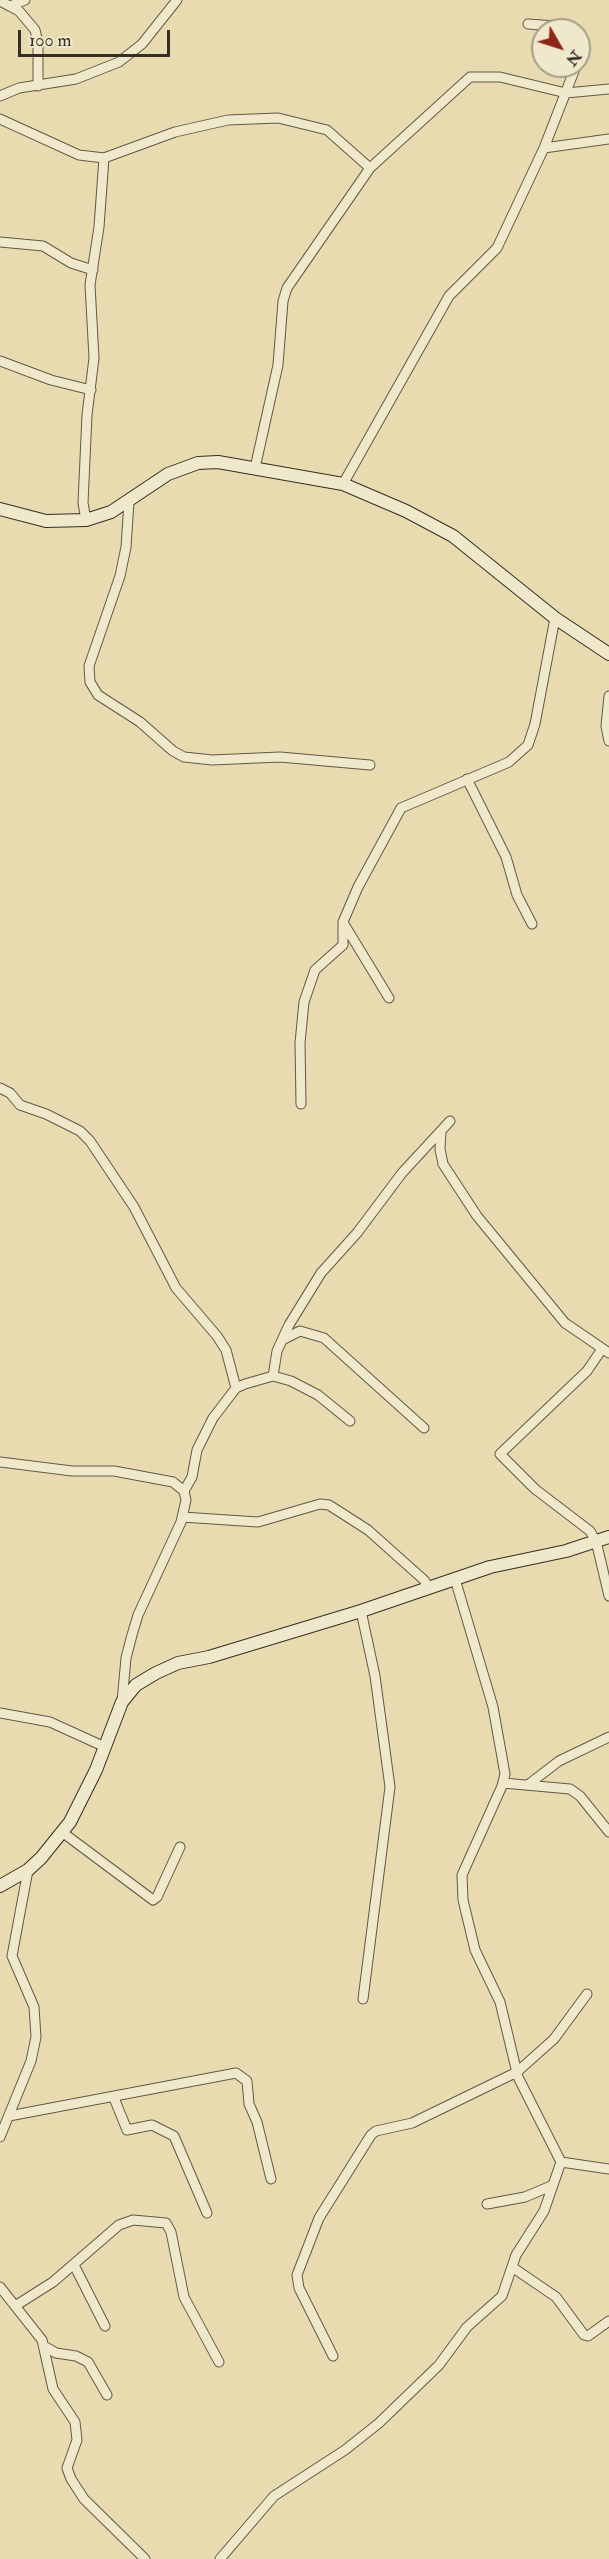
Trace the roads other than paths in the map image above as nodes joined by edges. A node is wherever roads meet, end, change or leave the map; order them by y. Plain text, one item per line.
1 (26, 0) edge
2 (177, 0) edge
3 (0, 1) edge
4 (10, 6) junction
5 (528, 24) dead end
6 (531, 24) edge
7 (572, 78) edge
8 (38, 86) junction
9 (609, 89) edge
10 (566, 93) junction
11 (0, 96) edge
12 (0, 119) edge
13 (609, 140) edge
14 (544, 148) junction
15 (104, 158) junction
16 (370, 168) junction
17 (0, 242) edge
18 (93, 270) junction
19 (0, 361) edge
20 (91, 390) junction
21 (255, 468) junction
22 (343, 484) junction
23 (129, 502) junction
24 (0, 509) edge
25 (86, 520) junction
26 (555, 618) junction
27 (609, 654) edge
28 (609, 696) edge
29 (609, 741) edge
30 (370, 765) dead end
31 (467, 779) junction
32 (343, 922) junction
33 (532, 924) dead end
34 (389, 998) dead end
35 (0, 1088) edge
36 (301, 1104) dead end
37 (450, 1121) dead end
38 (441, 1131) junction
39 (282, 1340) junction
40 (606, 1351) edge
41 (273, 1377) junction
42 (236, 1388) junction
43 (350, 1421) dead end
44 (424, 1428) dead end
45 (0, 1462) edge
46 (184, 1491) junction
47 (182, 1517) junction
48 (609, 1537) edge
49 (596, 1541) junction
50 (455, 1579) junction
51 (429, 1588) junction
52 (609, 1596) edge
53 (361, 1611) junction
54 (122, 1702) junction
55 (0, 1713) edge
56 (609, 1737) edge
57 (105, 1747) junction
58 (504, 1783) junction
59 (529, 1784) junction
60 (62, 1832) junction
61 (609, 1832) edge
62 (180, 1846) dead end
63 (28, 1870) junction
64 (0, 1886) edge
65 (587, 1994) dead end
66 (363, 1999) dead end
67 (517, 2072) junction
68 (114, 2098) junction
69 (9, 2116) junction
70 (0, 2137) edge
71 (561, 2162) junction
72 (609, 2169) edge
73 (271, 2179) dead end
74 (551, 2187) junction
75 (487, 2204) dead end
76 (207, 2213) dead end
77 (74, 2265) junction
78 (512, 2267) junction
79 (0, 2287) edge
80 (15, 2306) junction
81 (609, 2321) edge
82 (105, 2325) dead end
83 (44, 2346) junction
84 (333, 2356) dead end
85 (219, 2362) dead end
86 (107, 2395) dead end
87 (145, 2559) edge
88 (220, 2559) edge

1 - 4 street
2 - 8 street
3 - 4 street
4 - 8 street
5 - 6 street
7 - 10 street
8 - 11 street
9 - 10 street
10 - 14 street
10 - 16 street
12 - 15 street
13 - 14 street
14 - 22 street
15 - 16 street
15 - 18 street
16 - 21 street
17 - 18 street
18 - 20 street
19 - 20 street
20 - 25 street
21 - 22 street
21 - 23 street
22 - 26 street
23 - 25 street
23 - 30 street
24 - 25 street
26 - 27 street
26 - 31 street
28 - 29 street
31 - 32 street
31 - 33 street
32 - 34 street
32 - 36 street
35 - 42 street
37 - 38 street
38 - 39 street
38 - 40 street
39 - 41 street
39 - 44 street
40 - 49 street
41 - 42 street
41 - 43 street
42 - 46 street
45 - 46 street
46 - 47 street
47 - 51 street
47 - 54 street
48 - 49 street
49 - 50 street
49 - 52 street
50 - 51 street
50 - 58 street
51 - 53 street
53 - 54 street
53 - 66 street
54 - 57 street
55 - 57 street
56 - 59 street
57 - 60 street
58 - 59 street
58 - 67 street
59 - 61 street
60 - 62 street
60 - 63 street
63 - 64 street
63 - 69 street
65 - 67 street
67 - 71 street
67 - 84 street
68 - 69 street
68 - 73 street
68 - 76 street
69 - 70 street
71 - 72 street
71 - 74 street
74 - 75 street
74 - 78 street
77 - 80 street
77 - 82 street
77 - 85 street
78 - 81 street
78 - 88 street
79 - 80 street
80 - 83 street
83 - 86 street
83 - 87 street

